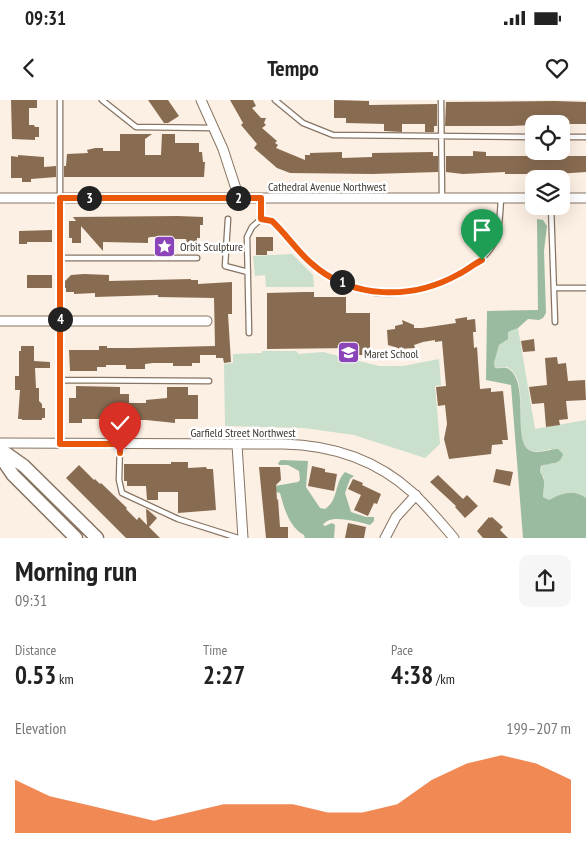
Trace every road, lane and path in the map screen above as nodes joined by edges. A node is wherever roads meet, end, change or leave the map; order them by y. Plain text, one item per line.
1 (60, 100) edge
2 (102, 100) edge
3 (201, 100) edge
4 (275, 100) edge
5 (441, 100) edge
6 (214, 128) junction
7 (441, 136) junction
8 (525, 137) edge
9 (570, 137) edge
10 (586, 137) edge
11 (0, 198) edge
12 (60, 198) junction
13 (240, 198) junction
14 (261, 198) junction
15 (442, 198) junction
16 (501, 198) junction
17 (525, 198) edge
18 (570, 198) edge
19 (586, 198) edge
20 (551, 215) edge
21 (228, 219) dead end
22 (261, 219) junction
23 (60, 258) junction
24 (197, 258) dead end
25 (248, 272) junction
26 (554, 288) junction
27 (586, 288) edge
28 (0, 321) edge
29 (60, 321) junction
30 (207, 321) dead end
31 (555, 322) dead end
32 (249, 333) dead end
33 (60, 380) junction
34 (209, 381) dead end
35 (0, 444) edge
36 (60, 444) junction
37 (120, 444) junction
38 (237, 445) junction
39 (0, 449) edge
40 (0, 456) edge
41 (416, 495) junction
42 (76, 538) edge
43 (97, 538) edge
44 (238, 538) edge
45 (243, 538) edge
46 (385, 538) edge
47 (454, 538) edge

1 - 12 lane
2 - 6 lane
3 - 6 street
4 - 7 lane
5 - 7 lane
6 - 13 street
7 - 8 lane
7 - 15 lane
9 - 10 lane
11 - 12 street, Cathedral Avenue Northwest
12 - 13 street, Cathedral Avenue Northwest
12 - 23 lane
13 - 14 street, Cathedral Avenue Northwest
14 - 15 street, Cathedral Avenue Northwest
14 - 22 lane
15 - 16 street, Cathedral Avenue Northwest
16 - 17 street, Cathedral Avenue Northwest
16 - 22 lane
18 - 19 street
20 - 26 lane
21 - 25 lane
22 - 25 lane
23 - 24 lane
23 - 29 lane
25 - 32 lane
26 - 27 lane
26 - 31 lane
28 - 29 street
29 - 30 street
29 - 33 lane
33 - 34 lane
33 - 36 lane
35 - 36 street, Garfield Street Northwest
36 - 37 street, Garfield Street Northwest
37 - 38 street, Garfield Street Northwest
37 - 44 lane
38 - 41 street, Garfield Street Northwest
38 - 45 street
39 - 43 main road
40 - 42 main road
41 - 46 street
41 - 47 street, Garfield Street Northwest

